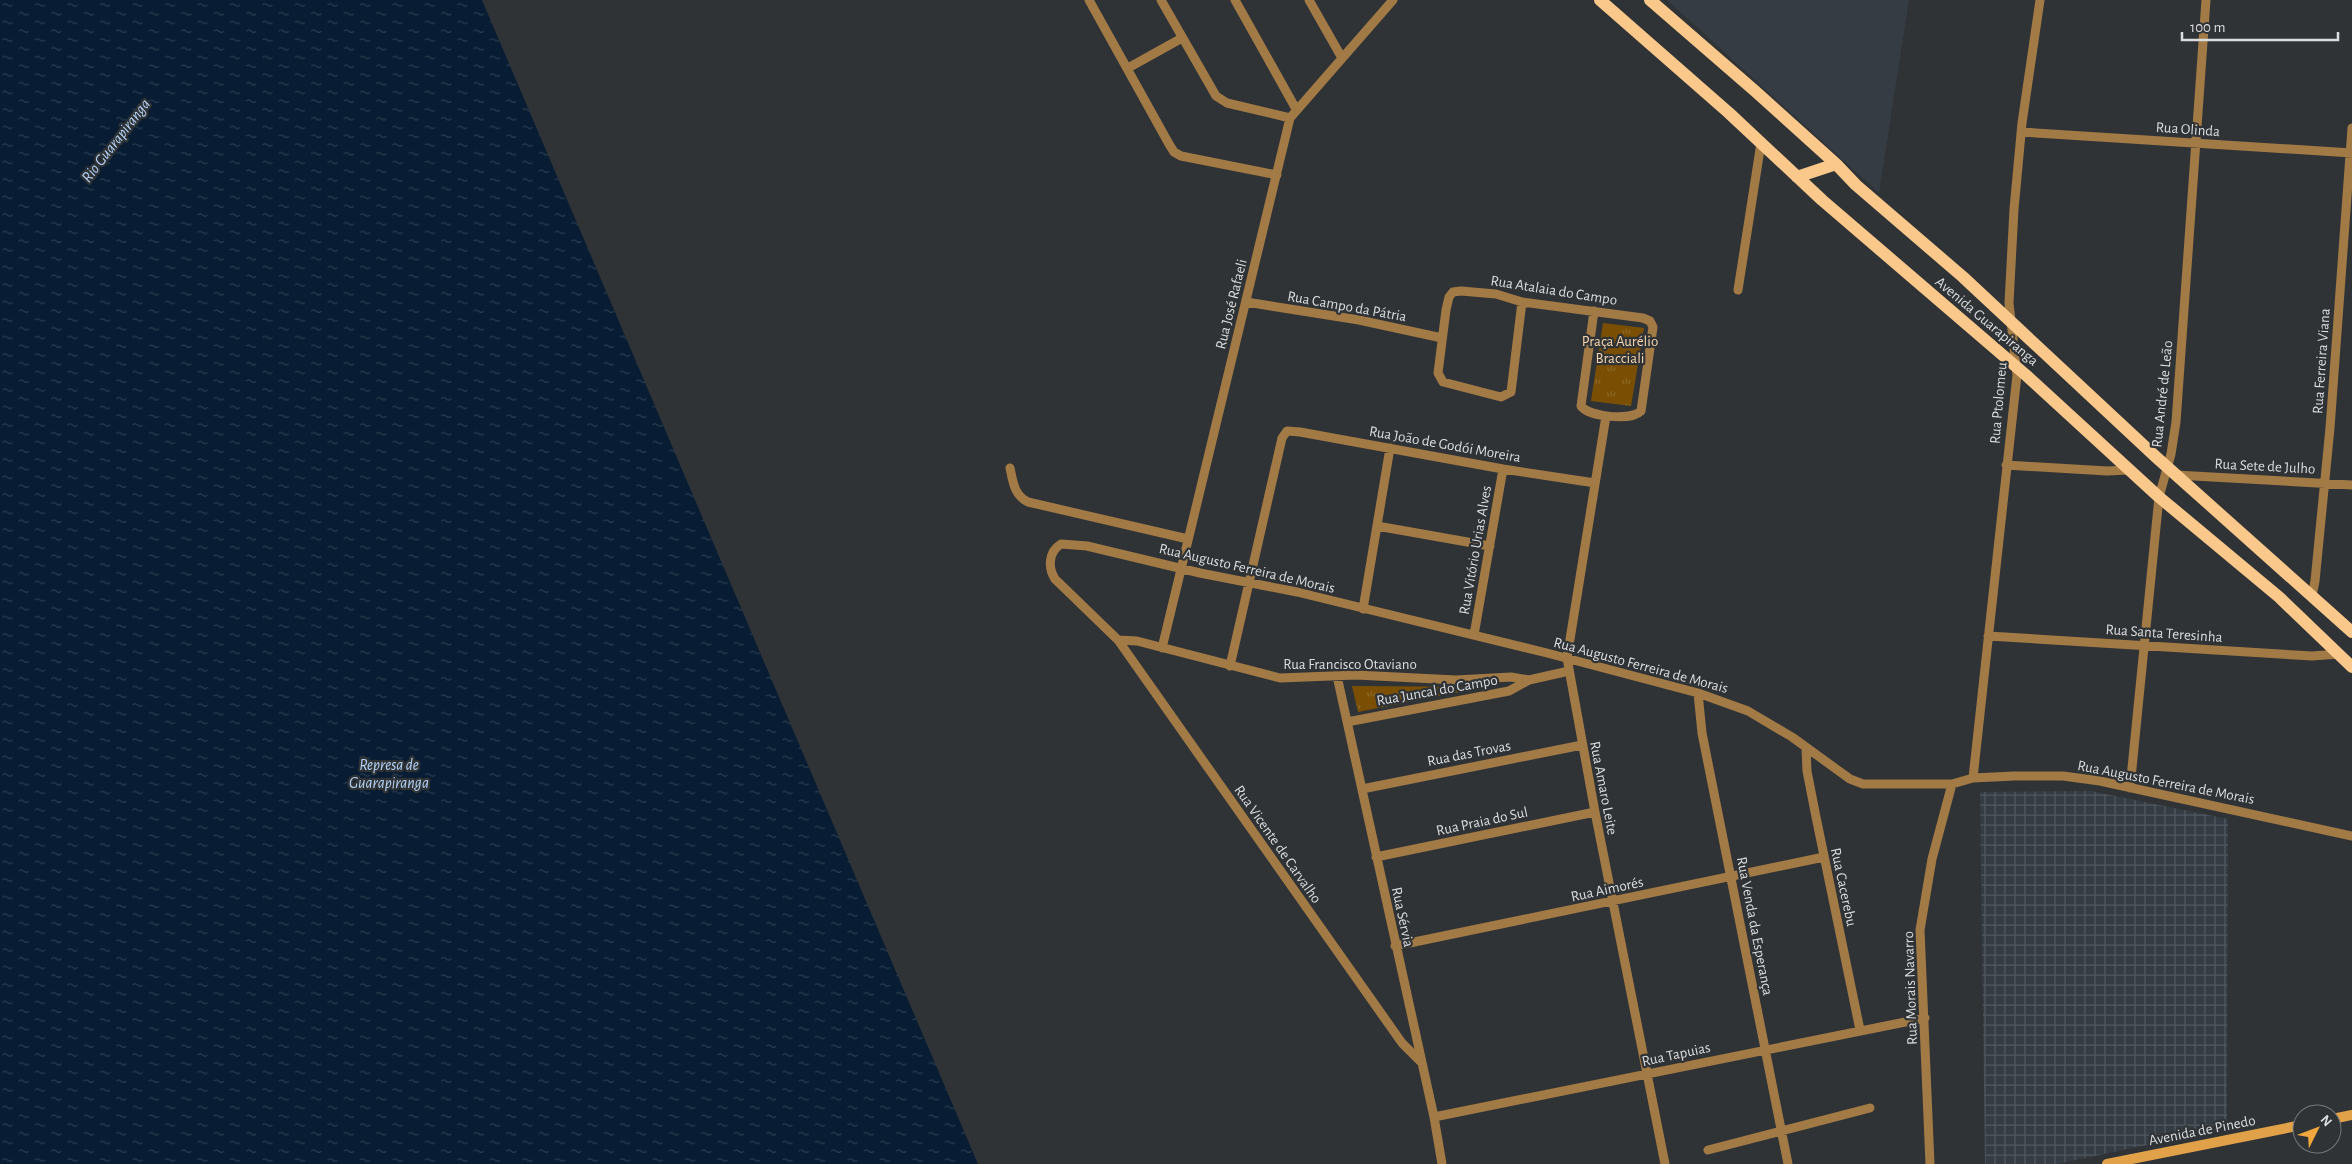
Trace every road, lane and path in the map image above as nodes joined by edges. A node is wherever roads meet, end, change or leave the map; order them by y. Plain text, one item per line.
1 (1089, 0) edge
2 (1161, 0) edge
3 (1235, 0) edge
4 (1309, 0) edge
5 (1393, 0) edge
6 (1600, 0) edge
7 (1650, 0) edge
8 (2040, 0) edge
9 (2206, 0) edge
10 (1182, 38) junction
11 (1342, 58) junction
12 (1128, 68) junction
13 (1296, 109) junction
14 (1290, 118) junction
15 (2352, 128) edge
16 (2021, 132) junction
17 (1761, 143) junction
18 (2196, 144) junction
19 (2351, 153) edge
20 (1836, 164) junction
21 (1277, 175) junction
22 (1797, 177) junction
23 (1738, 290) dead end
24 (1246, 302) junction
25 (1522, 302) junction
26 (1594, 311) junction
27 (2009, 319) junction
28 (1442, 338) junction
29 (2017, 368) junction
30 (1606, 416) junction
31 (1390, 448) junction
32 (2006, 464) junction
33 (1010, 468) dead end
34 (1503, 469) junction
35 (2129, 470) junction
36 (2172, 471) junction
37 (1595, 483) junction
38 (2325, 483) junction
39 (2352, 484) edge
40 (2159, 497) junction
41 (1377, 526) junction
42 (1188, 538) junction
43 (1490, 546) junction
44 (1057, 547) joint
45 (1181, 568) junction
46 (1250, 582) junction
47 (2312, 596) junction
48 (1363, 609) junction
49 (2352, 632) edge
50 (1474, 635) junction
51 (1988, 636) junction
52 (1118, 640) junction
53 (2143, 646) junction
54 (1162, 648) junction
55 (2339, 654) junction
56 (1567, 658) junction
57 (1230, 666) junction
58 (2352, 667) edge
59 (1569, 670) junction
60 (1337, 676) junction
61 (1529, 680) junction
62 (1698, 693) junction
63 (1347, 722) junction
64 (1582, 745) junction
65 (1806, 749) junction
66 (1973, 778) junction
67 (1952, 784) junction
68 (2130, 788) junction
69 (1362, 789) junction
70 (1594, 812) junction
71 (2352, 836) edge
72 (1376, 857) junction
73 (1824, 857) junction
74 (1731, 878) junction
75 (1613, 902) junction
76 (1395, 946) junction
77 (1924, 1018) junction
78 (1860, 1030) junction
79 (1765, 1050) junction
80 (1420, 1061) junction
81 (1648, 1074) junction
82 (1870, 1108) dead end
83 (1434, 1117) junction
84 (2292, 1127) edge
85 (1781, 1131) junction
86 (1708, 1150) dead end
87 (2150, 1160) edge
88 (1442, 1164) edge
89 (1665, 1164) edge
90 (1788, 1164) edge
91 (1930, 1164) edge
92 (2107, 1164) edge

1 - 12 street
2 - 10 street
3 - 13 street
4 - 11 street
5 - 11 street, Rua José Rafaeli
6 - 17 main road, Avenida Guarapiranga
7 - 20 main road, Avenida Guarapiranga
8 - 16 street, Rua Ptolomeu
9 - 18 street, Rua André de Leão
10 - 12 street
10 - 14 street
11 - 13 street, Rua José Rafaeli
12 - 21 street
13 - 14 street, Rua José Rafaeli
14 - 21 street, Rua José Rafaeli
15 - 19 street, Rua Ferreira Viana
16 - 18 street, Rua Olinda
16 - 27 street, Rua Ptolomeu
17 - 22 main road, Avenida Guarapiranga
17 - 23 street
18 - 19 street, Rua Olinda
18 - 36 street, Rua André de Leão
19 - 38 street, Rua Ferreira Viana
20 - 22 main road
20 - 27 main road, Avenida Guarapiranga
21 - 24 street, Rua José Rafaeli
22 - 29 main road, Avenida Guarapiranga
24 - 28 street, Rua Campo da Pátria
24 - 42 street, Rua José Rafaeli
25 - 26 street, Rua Atalaia do Campo
25 - 28 street, Rua Atalaia do Campo
25 - 28 street
26 - 30 street
26 - 30 street, Rua Atalaia do Campo
27 - 29 street, Rua Ptolomeu
27 - 36 main road, Avenida Guarapiranga
29 - 32 street, Rua Ptolomeu
29 - 35 main road, Avenida Guarapiranga
30 - 37 street, Rua Amaro Leite
31 - 34 street, Rua João de Godói Moreira
31 - 41 street
31 - 46 street, Rua João de Godói Moreira
32 - 35 street
32 - 51 street, Rua Ptolomeu
33 - 42 street
34 - 37 street, Rua João de Godói Moreira
34 - 43 street, Rua Vitório Urias Alves
35 - 40 main road, Avenida Guarapiranga
36 - 38 street, Rua Sete de Julho
36 - 40 street, Rua André de Leão
36 - 47 main road, Avenida Guarapiranga
37 - 56 street, Rua Amaro Leite
38 - 39 street, Rua Sete de Julho
38 - 47 street, Rua Ferreira Viana
40 - 53 street, Rua André de Leão
40 - 55 main road, Avenida Guarapiranga
41 - 43 street
41 - 48 street
42 - 45 street, Rua José Rafaeli
43 - 50 street, Rua Vitório Urias Alves
44 - 45 street, Rua Augusto Ferreira de Morais
44 - 52 street, Rua Vicente de Carvalho
45 - 46 street, Rua Augusto Ferreira de Morais
45 - 54 street, Rua José Rafaeli
46 - 48 street, Rua Augusto Ferreira de Morais
46 - 57 street
47 - 49 main road, Avenida Guarapiranga
48 - 50 street, Rua Augusto Ferreira de Morais
50 - 56 street, Rua Augusto Ferreira de Morais
51 - 53 street, Rua Santa Teresinha
51 - 66 street, Rua Ptolomeu
52 - 54 street, Rua Francisco Otaviano
52 - 80 street, Rua Vicente de Carvalho
53 - 55 street, Rua Santa Teresinha
53 - 68 street, Rua André de Leão
54 - 57 street, Rua Francisco Otaviano
55 - 58 main road, Avenida Guarapiranga
56 - 59 street, Rua Amaro Leite
56 - 62 street, Rua Augusto Ferreira de Morais
57 - 60 street, Rua Francisco Otaviano
59 - 61 street, Rua Francisco Otaviano
59 - 64 street, Rua Amaro Leite
60 - 61 street, Rua Francisco Otaviano
60 - 63 street, Rua Sérvia
61 - 63 street, Rua Juncal do Campo
62 - 65 street, Rua Augusto Ferreira de Morais
62 - 74 street, Rua Venda da Esperança
63 - 69 street, Rua Sérvia
64 - 69 street, Rua das Trovas
64 - 70 street, Rua Amaro Leite
65 - 67 street, Rua Augusto Ferreira de Morais
65 - 73 street, Rua Cacerebu
66 - 67 street, Rua Augusto Ferreira de Morais
66 - 68 street, Rua Augusto Ferreira de Morais
67 - 77 street, Rua Morais Navarro
68 - 71 street, Rua Augusto Ferreira de Morais
69 - 72 street, Rua Sérvia
70 - 72 street, Rua Praia do Sul
70 - 75 street, Rua Amaro Leite
72 - 76 street, Rua Sérvia
73 - 74 street, Rua Aimorés
73 - 78 street, Rua Cacerebu
74 - 75 street, Rua Aimorés
74 - 79 street, Rua Venda da Esperança
75 - 76 street, Rua Aimorés
75 - 81 street, Rua Amaro Leite
76 - 80 street, Rua Sérvia
77 - 78 street, Rua Tapuias
77 - 91 street, Rua Morais Navarro
78 - 79 street, Rua Tapuias
79 - 81 street, Rua Tapuias
79 - 85 street, Rua Venda da Esperança
80 - 83 street, Rua Sérvia
81 - 83 street, Rua Tapuias
81 - 89 street, Rua Amaro Leite
82 - 85 street
83 - 88 street, Rua Sérvia
84 - 87 street, Avenida de Pinedo
85 - 86 street
85 - 90 street, Rua Venda da Esperança
87 - 92 street, Avenida de Pinedo

